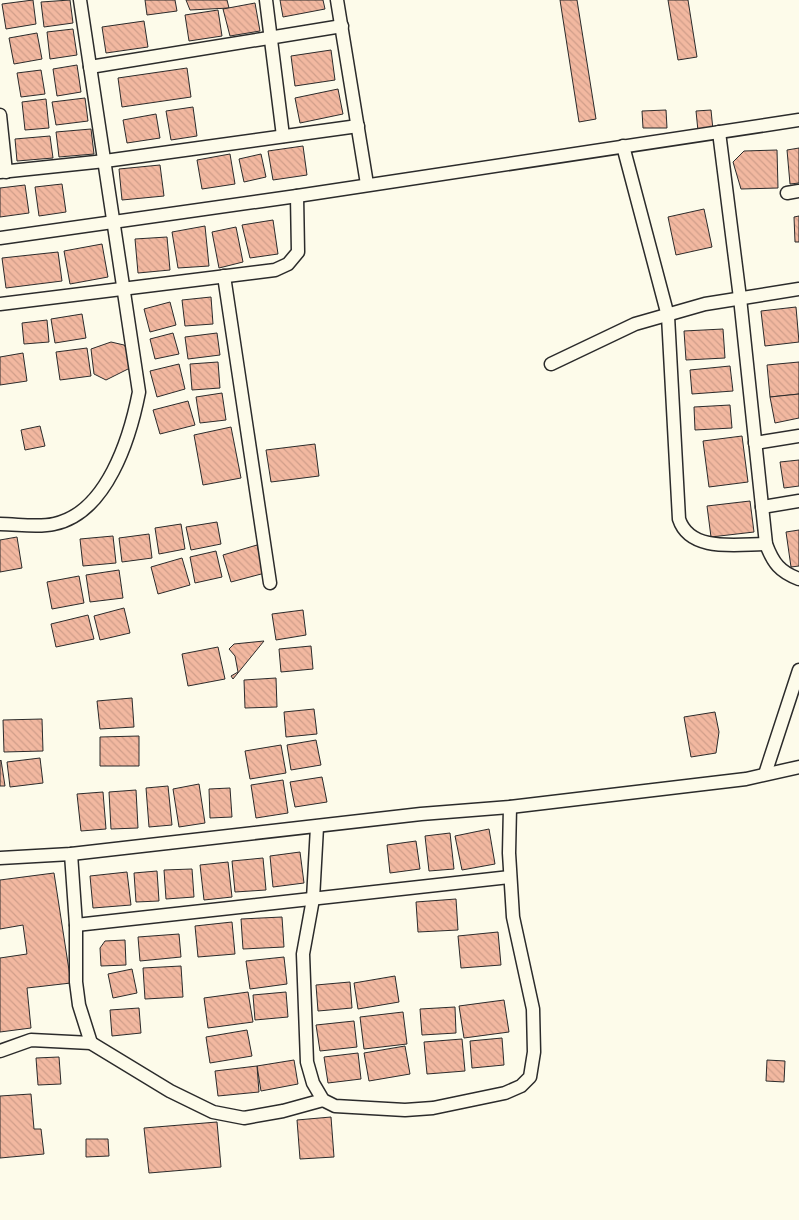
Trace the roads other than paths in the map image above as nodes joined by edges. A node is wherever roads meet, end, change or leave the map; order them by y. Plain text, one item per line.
1 (80, 0) edge
2 (266, 0) edge
3 (337, 0) edge
4 (342, 26) junction
5 (269, 37) junction
6 (90, 67) junction
7 (0, 115) edge
8 (799, 120) edge
9 (358, 126) junction
10 (719, 132) junction
11 (282, 136) junction
12 (623, 146) junction
13 (105, 161) junction
14 (3, 172) edge
15 (367, 184) junction
16 (297, 196) junction
17 (115, 223) junction
18 (0, 238) edge
19 (224, 276) junction
20 (124, 289) junction
21 (799, 289) edge
22 (740, 298) junction
23 (0, 304) edge
24 (668, 316) junction
25 (551, 364) dead end
26 (799, 436) edge
27 (755, 443) junction
28 (799, 501) edge
29 (762, 507) junction
30 (0, 524) edge
31 (766, 544) junction
32 (799, 579) edge
33 (270, 583) dead end
34 (799, 670) edge
35 (799, 767) edge
36 (766, 774) junction
37 (510, 807) junction
38 (317, 827) junction
39 (71, 854) junction
40 (0, 858) edge
41 (510, 878) junction
42 (313, 900) junction
43 (76, 925) junction
44 (91, 1043) junction
45 (0, 1051) edge
46 (323, 1100) junction

1 - 6 street
2 - 5 street
3 - 4 street
4 - 5 street
4 - 9 street
5 - 6 street
5 - 11 street
6 - 13 street
7 - 14 street
8 - 10 street
9 - 11 street
9 - 15 street
10 - 12 street
10 - 22 street
11 - 13 street
12 - 15 street
12 - 24 street
13 - 14 street
13 - 17 street
15 - 16 street
16 - 17 street
16 - 19 street
17 - 18 street
17 - 20 street
19 - 20 street
19 - 33 street
20 - 23 street
20 - 30 street
21 - 22 street
22 - 24 street
22 - 27 street
24 - 25 street
24 - 31 street
26 - 27 street
27 - 29 street
28 - 29 street
29 - 31 street
31 - 32 street
34 - 36 street
35 - 36 street
36 - 37 street
37 - 38 street
37 - 41 street
38 - 39 street
38 - 42 street
39 - 40 street
39 - 43 street
41 - 42 street
41 - 46 street
42 - 43 street
42 - 46 street
43 - 44 street
44 - 45 street
44 - 46 street

